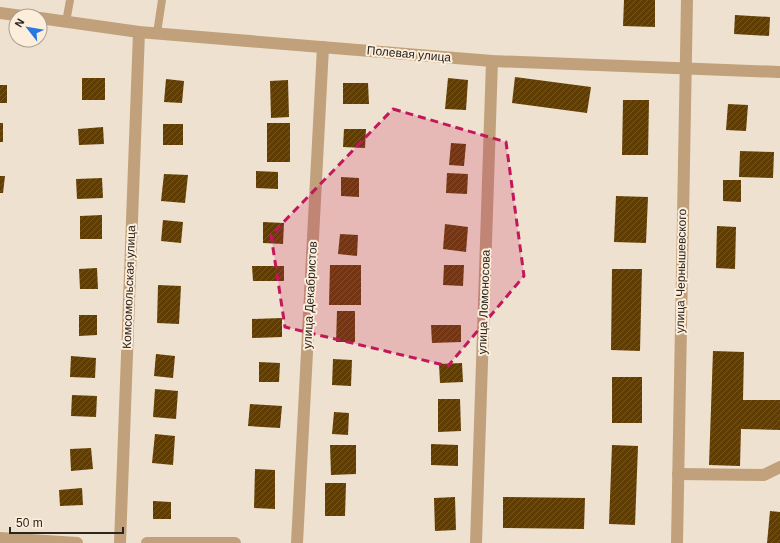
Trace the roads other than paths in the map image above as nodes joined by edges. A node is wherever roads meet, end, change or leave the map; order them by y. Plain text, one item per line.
1 (70, 0) edge
2 (162, 0) edge
3 (687, 0) edge
4 (48, 19) edge
5 (66, 22) junction
6 (139, 32) junction
7 (158, 33) junction
8 (323, 47) junction
9 (492, 60) junction
10 (685, 69) junction
11 (780, 72) edge
12 (780, 467) edge
13 (678, 474) junction
14 (0, 538) edge
15 (77, 543) edge
16 (120, 543) edge
17 (147, 543) edge
18 (235, 543) edge
19 (297, 543) edge
20 (476, 543) edge
21 (676, 543) edge

1 - 5 lane
2 - 7 lane
3 - 10 street, улица Чернышевского
4 - 5 street, Полевая улица
5 - 6 street, Полевая улица
6 - 7 street, Полевая улица
6 - 16 street, Комсомольская улица
7 - 8 street, Полевая улица
8 - 9 street, Полевая улица
8 - 19 street, улица Декабристов
9 - 10 street, Полевая улица
9 - 20 street, улица Ломоносова
10 - 11 street, Полевая улица
10 - 13 street, улица Чернышевского
12 - 13 street
13 - 21 street, улица Чернышевского
14 - 15 street
17 - 18 street

